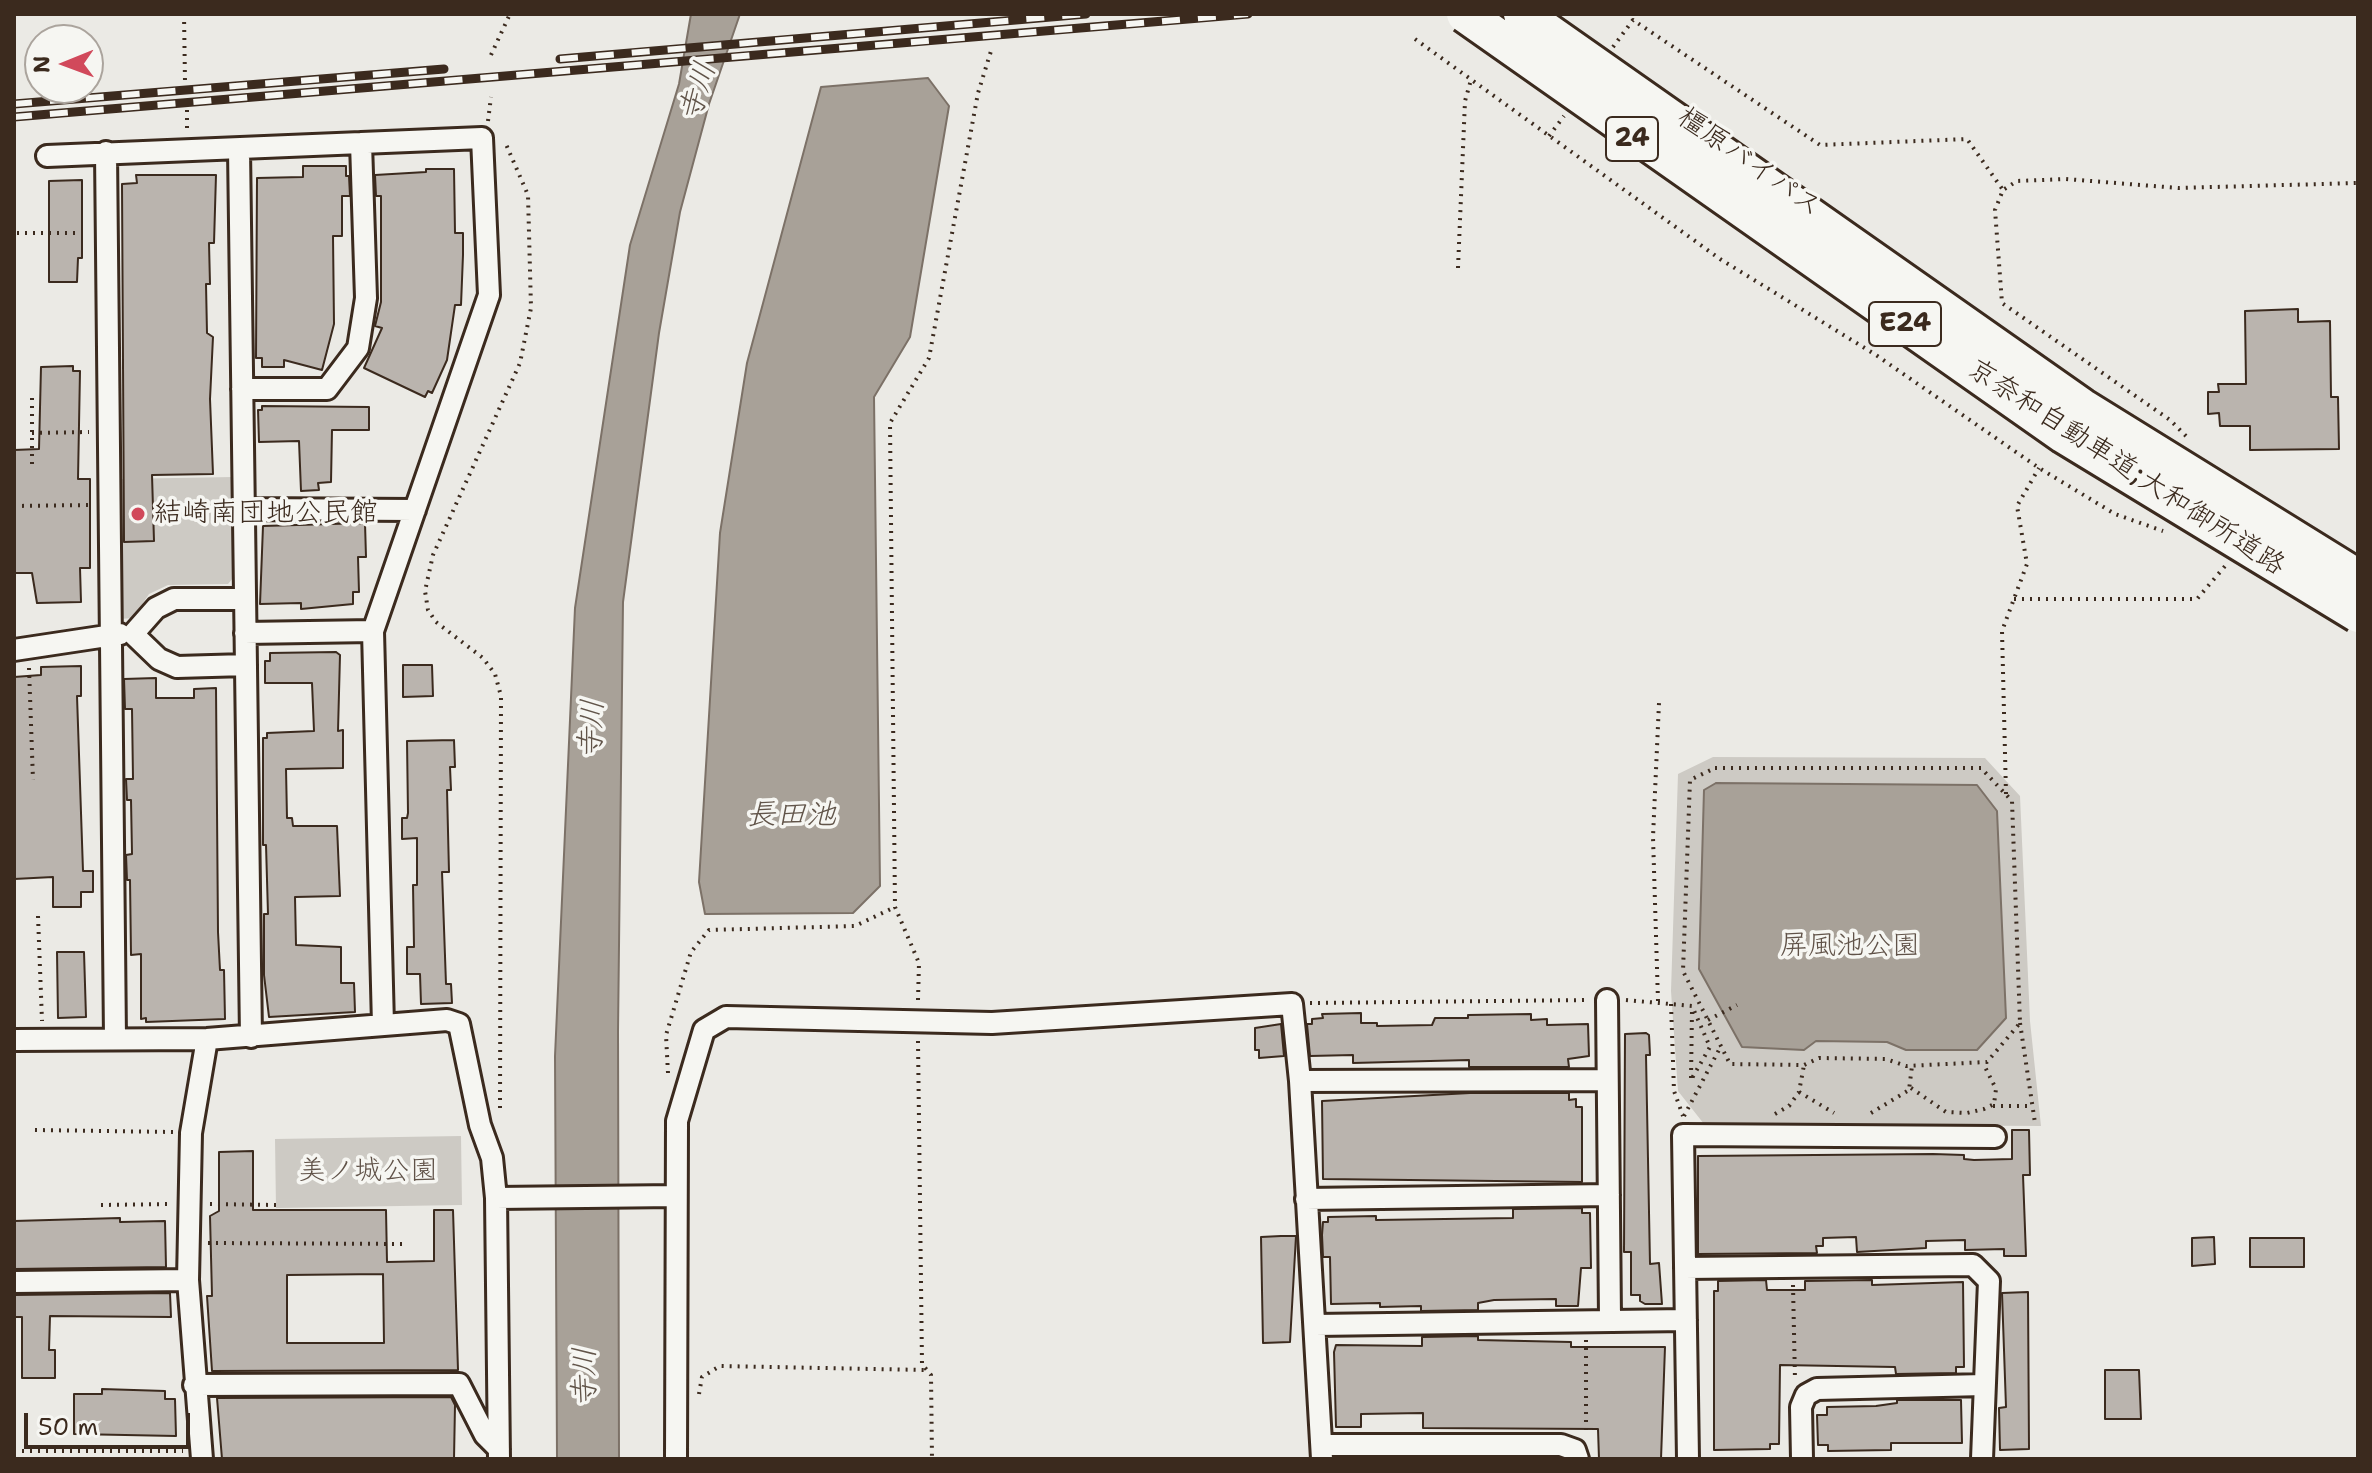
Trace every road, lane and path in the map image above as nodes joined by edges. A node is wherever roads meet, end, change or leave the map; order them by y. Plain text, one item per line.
1 (184, 14) edge
2 (510, 14) edge
3 (1451, 14) edge
4 (1465, 14) edge
5 (1522, 14) edge
6 (1539, 14) edge
7 (1633, 20) dead end
8 (1415, 39) dead end
9 (991, 51) dead end
10 (491, 55) dead end
11 (1471, 80) junction
12 (185, 82) dead end
13 (489, 120) dead end
14 (496, 124) dead end
15 (503, 138) dead end
16 (361, 143) junction
17 (239, 149) junction
18 (106, 152) junction
19 (47, 156) dead end
20 (2358, 183) edge
21 (2003, 190) junction
22 (1841, 229) dead end
23 (17, 233) dead end
24 (104, 233) junction
25 (1811, 267) dead end
26 (1458, 268) dead end
27 (242, 389) junction
28 (32, 398) dead end
29 (107, 432) junction
30 (32, 433) junction
31 (2191, 441) dead end
32 (32, 468) dead end
33 (2039, 468) junction
34 (108, 505) junction
35 (14, 506) edge
36 (244, 509) junction
37 (415, 510) junction
38 (2174, 535) dead end
39 (2358, 578) edge
40 (244, 599) junction
41 (2014, 599) junction
42 (2197, 599) dead end
43 (2358, 614) edge
44 (373, 631) junction
45 (245, 633) junction
46 (110, 634) junction
47 (133, 634) junction
48 (21, 650) edge
49 (246, 665) junction
50 (1659, 703) dead end
51 (33, 780) dead end
52 (2006, 795) junction
53 (895, 907) junction
54 (38, 916) dead end
55 (1607, 1000) junction
56 (1697, 1000) junction
57 (1658, 1001) junction
58 (1292, 1004) junction
59 (1671, 1004) junction
60 (1737, 1005) dead end
61 (1692, 1006) junction
62 (917, 1019) junction
63 (1708, 1020) junction
64 (2020, 1023) junction
65 (383, 1025) junction
66 (251, 1037) junction
67 (115, 1038) junction
68 (207, 1039) junction
69 (14, 1040) edge
70 (43, 1040) junction
71 (1721, 1046) junction
72 (1804, 1065) junction
73 (1984, 1065) junction
74 (1912, 1066) junction
75 (668, 1078) dead end
76 (1607, 1080) junction
77 (1300, 1081) junction
78 (1911, 1088) junction
79 (1799, 1092) junction
80 (1691, 1104) dead end
81 (1990, 1106) junction
82 (2032, 1106) junction
83 (500, 1113) dead end
84 (1842, 1113) dead end
85 (1864, 1114) dead end
86 (1762, 1116) dead end
87 (1700, 1117) dead end
88 (2035, 1123) dead end
89 (35, 1130) dead end
90 (191, 1133) junction
91 (1995, 1137) dead end
92 (1609, 1195) junction
93 (668, 1196) junction
94 (502, 1198) junction
95 (1306, 1199) junction
96 (190, 1243) junction
97 (406, 1244) dead end
98 (1685, 1268) junction
99 (1793, 1268) junction
100 (188, 1280) junction
101 (14, 1282) edge
102 (1610, 1319) junction
103 (1586, 1320) junction
104 (1686, 1320) junction
105 (1315, 1325) junction
106 (927, 1370) junction
107 (194, 1385) junction
108 (1984, 1385) junction
109 (1806, 1395) junction
110 (697, 1404) dead end
111 (14, 1451) edge
112 (1322, 1452) edge
113 (499, 1454) edge
114 (1577, 1454) edge
115 (202, 1455) edge
116 (676, 1459) edge
117 (932, 1459) edge
118 (1688, 1459) edge
119 (1802, 1459) edge
120 (1982, 1459) edge

1 - 12 path
2 - 10 path
3 - 25 highway, 橿原バイパス / 24
4 - 43 highway, 京奈和自動車道;大和御所道路 / E24, bridge
5 - 39 highway, 京奈和自動車道;大和御所道路 / E24, bridge
6 - 22 highway, 橿原バイパス / 24
7 - 21 path
8 - 11 path
9 - 53 path
11 - 26 path
11 - 33 path
13 - 14 path
15 - 83 path
16 - 17 street
16 - 27 street
16 - 37 street
17 - 18 street
17 - 27 street
18 - 19 street
18 - 24 street
20 - 21 path
21 - 31 path
23 - 24 path
24 - 29 street
27 - 36 street
28 - 30 path
29 - 30 path
29 - 34 street
30 - 32 path
33 - 38 path
33 - 41 path
34 - 35 path
34 - 46 street
36 - 37 street
36 - 40 street
37 - 44 street
40 - 45 street
40 - 47 street
41 - 42 path
41 - 52 path
44 - 45 street
44 - 65 street
45 - 49 street
46 - 47 street
46 - 48 street
46 - 67 street
47 - 49 street
48 - 51 path
49 - 66 street
50 - 57 path
52 - 56 path
52 - 64 path
53 - 62 path
53 - 75 path
54 - 70 path
55 - 57 path
55 - 58 path
55 - 76 street
56 - 61 path
56 - 63 path
57 - 59 path
58 - 62 street
58 - 77 street
59 - 61 path
59 - 87 path
60 - 63 path
61 - 61 path
62 - 93 street
62 - 106 path
63 - 71 path
64 - 73 path
64 - 82 path
65 - 66 street
65 - 94 street
66 - 68 street
67 - 68 street
67 - 70 street
68 - 90 street
69 - 70 street
71 - 72 path
71 - 80 path
72 - 74 path
72 - 79 path
73 - 74 path
73 - 81 path
74 - 78 path
76 - 77 street
76 - 92 street
77 - 95 street
78 - 81 path
78 - 85 path
79 - 84 path
79 - 86 path
81 - 82 path
82 - 88 path
89 - 90 path
90 - 96 street
91 - 98 street
92 - 95 street
92 - 102 street
93 - 94 street
93 - 116 street
94 - 113 street
95 - 105 street
96 - 97 path
96 - 100 street
98 - 99 street
98 - 104 street
99 - 108 street
99 - 109 path
100 - 101 street
100 - 107 street
102 - 103 street
102 - 104 street
103 - 105 street
103 - 114 path
104 - 118 street
105 - 112 street
106 - 110 path
106 - 117 path
107 - 113 street
107 - 115 street
108 - 109 street
108 - 120 street
109 - 119 street
111 - 115 path
112 - 114 street

